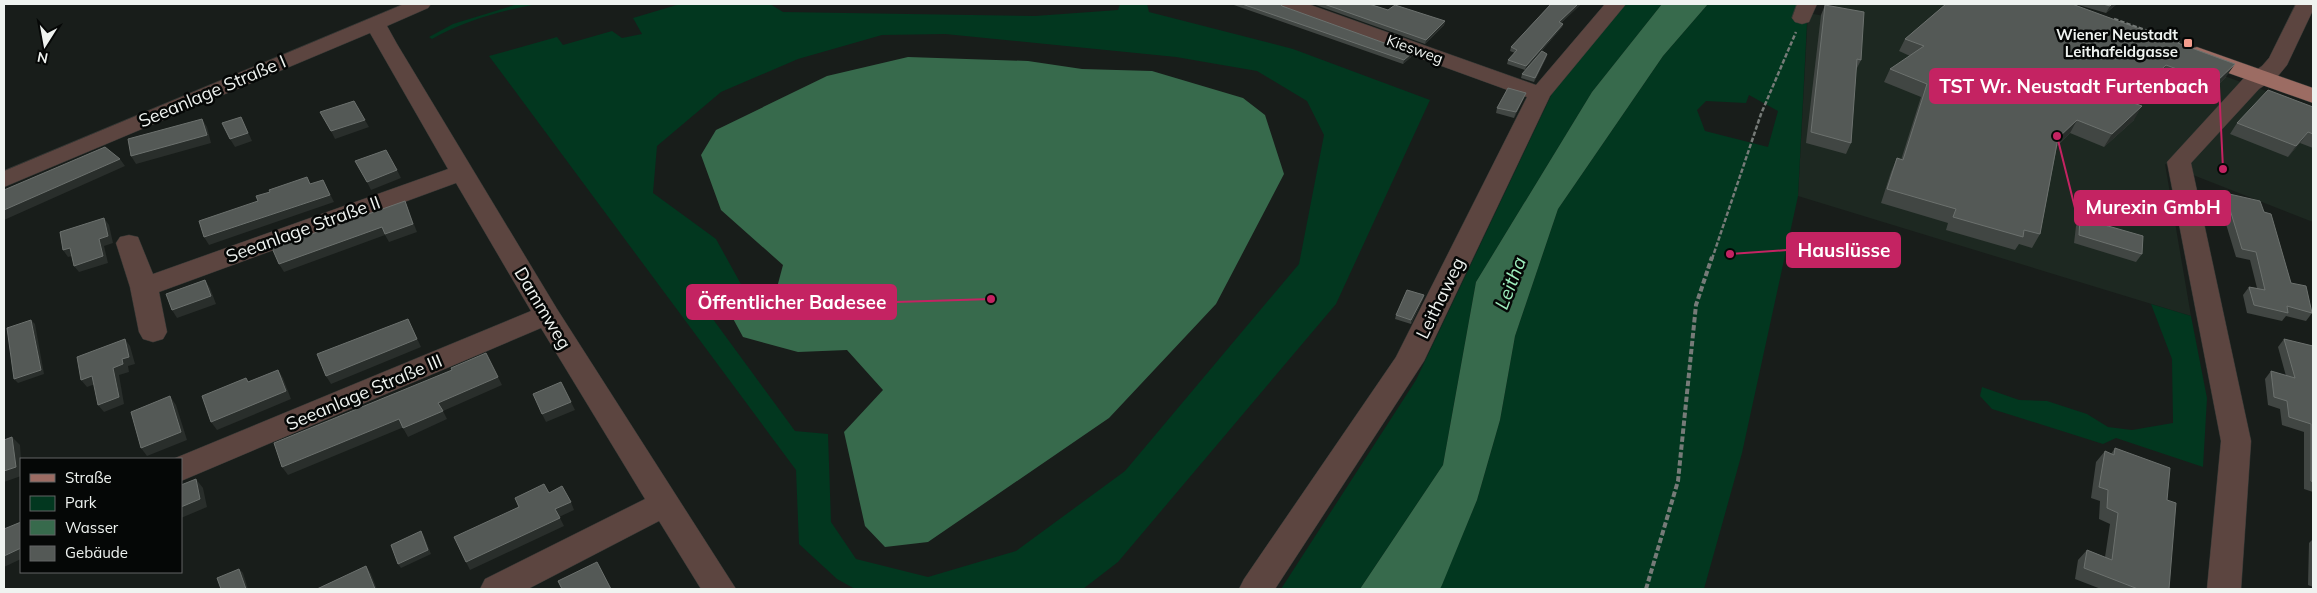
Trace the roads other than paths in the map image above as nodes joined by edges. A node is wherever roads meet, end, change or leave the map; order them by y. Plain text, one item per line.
1 (421, 4) edge
2 (1289, 4) edge
3 (1616, 4) edge
4 (2306, 4) edge
5 (375, 22) junction
6 (2178, 47) edge
7 (2260, 77) junction
8 (1540, 94) junction
9 (2313, 96) edge
10 (463, 172) junction
11 (4, 180) edge
12 (129, 243) dead end
13 (144, 287) junction
14 (547, 316) junction
15 (153, 332) dead end
16 (182, 470) edge
17 (664, 504) junction
18 (497, 589) edge
19 (719, 589) edge
20 (1256, 589) edge
21 (2224, 589) edge

1 - 5 street, Seeanlage Straße I
2 - 8 street, Kiesweg
3 - 8 street, Leithaweg
4 - 7 street
5 - 10 street, Dammweg
5 - 11 street, Seeanlage Straße I
6 - 7 main road
7 - 9 main road
7 - 21 street
8 - 20 street, Leithaweg
10 - 13 street, Seeanlage Straße II
10 - 14 street, Dammweg
12 - 13 street
13 - 15 street
14 - 16 street, Seeanlage Straße III
14 - 17 street, Dammweg
17 - 18 street
17 - 19 street, Dammweg

